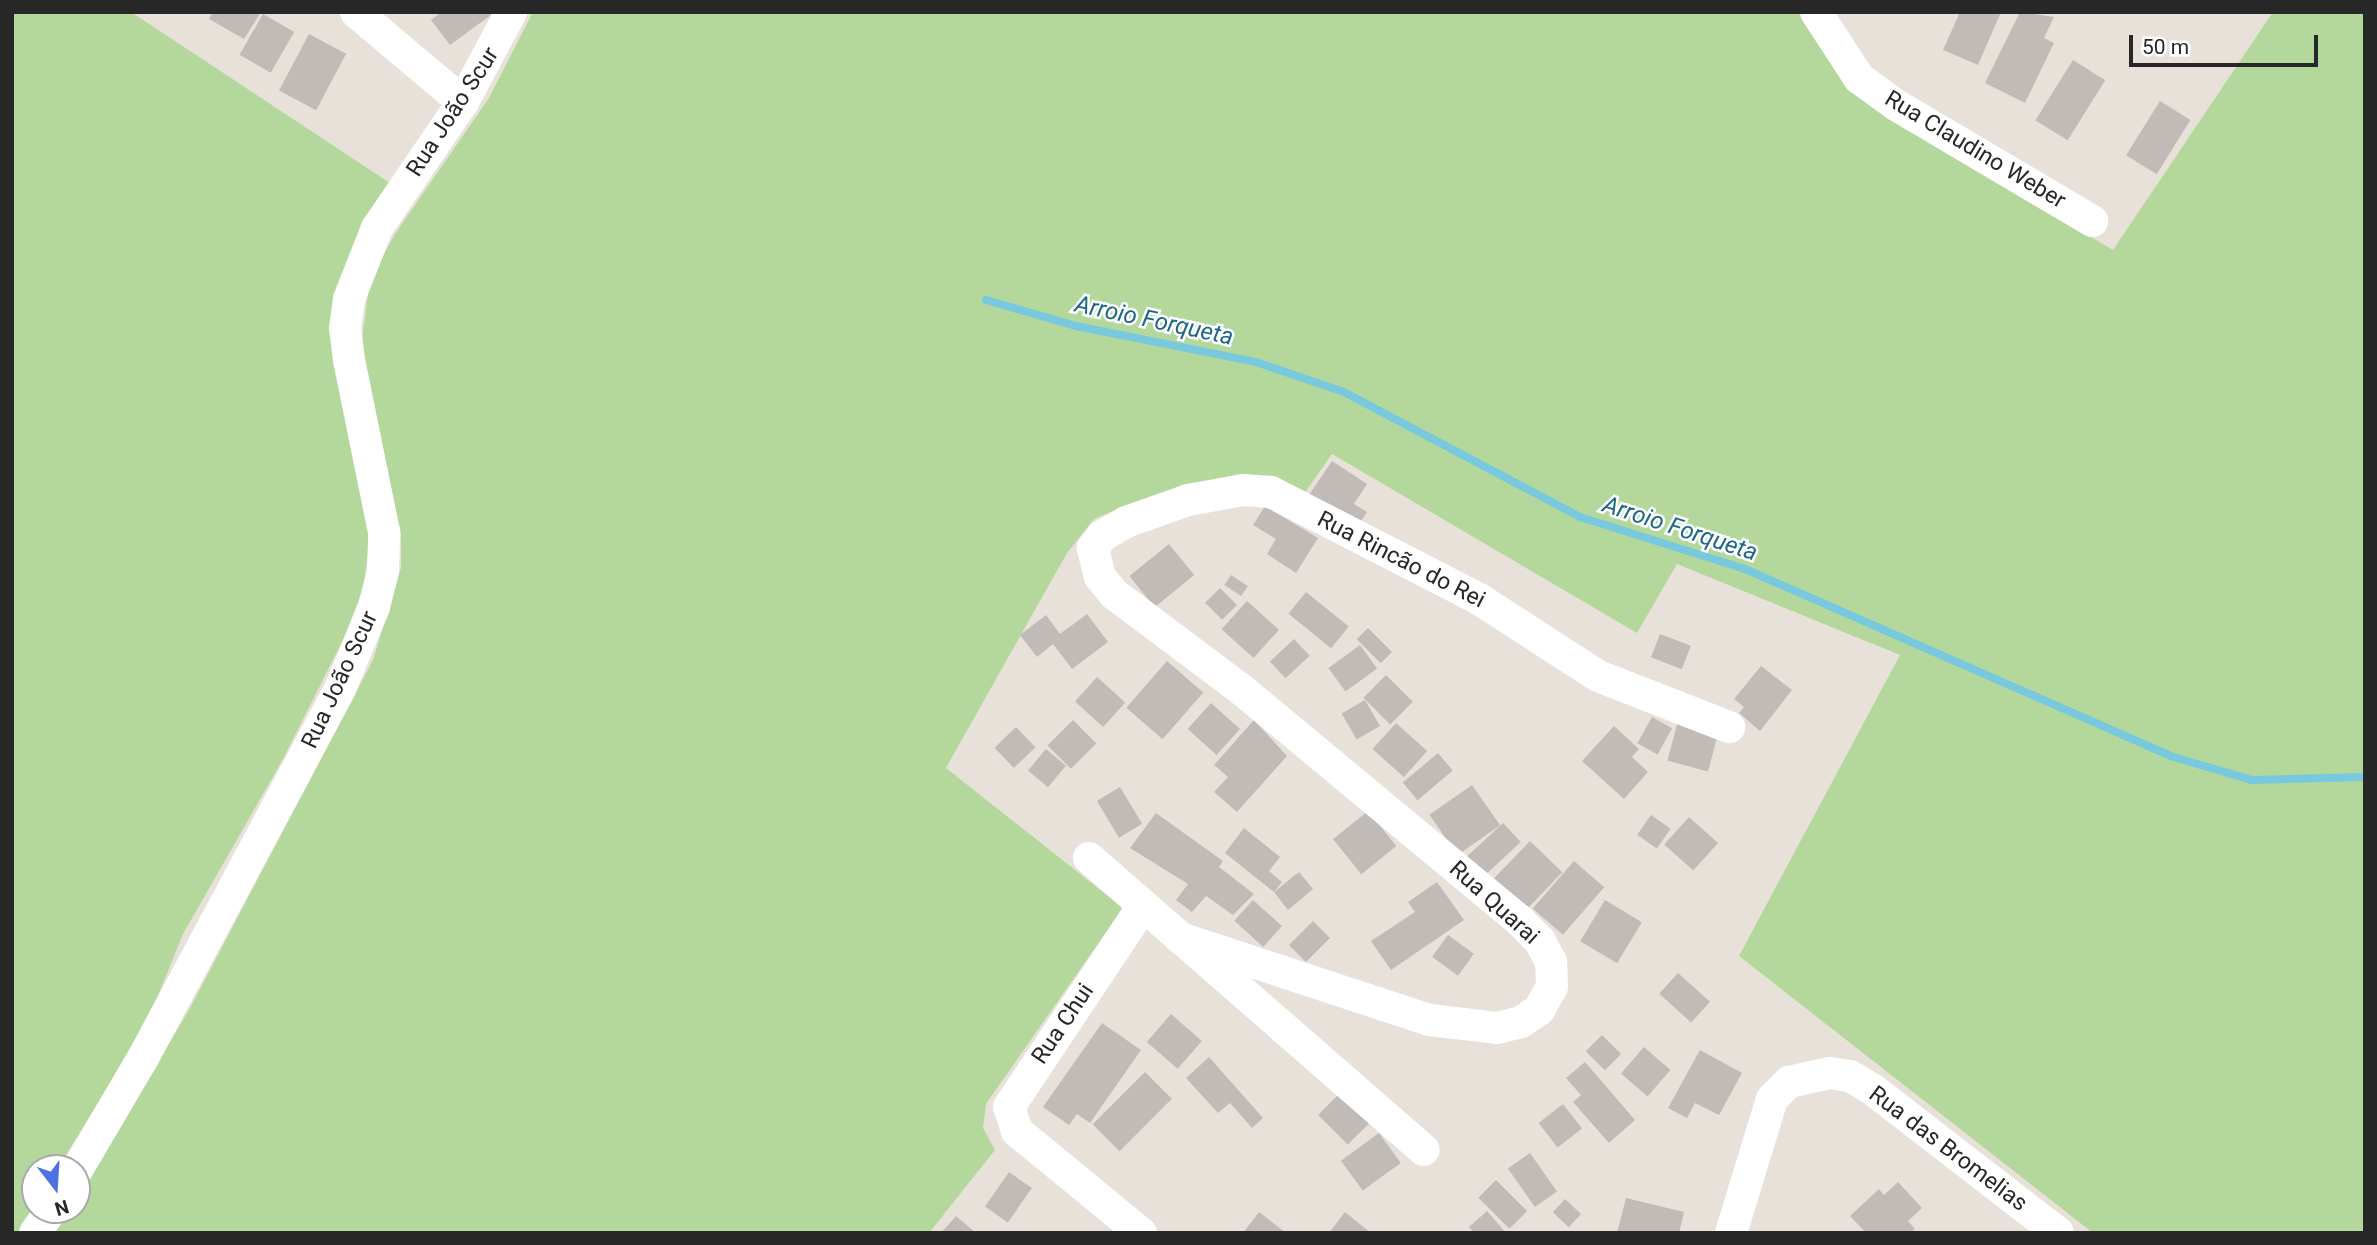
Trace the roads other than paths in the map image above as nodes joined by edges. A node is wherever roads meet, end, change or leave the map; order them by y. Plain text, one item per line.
1 (356, 12) edge
2 (511, 12) edge
3 (1816, 12) edge
4 (463, 102) junction
5 (2092, 221) dead end
6 (1100, 577) joint
7 (1729, 727) dead end
8 (1089, 858) dead end
9 (1143, 906) junction
10 (1180, 938) junction
11 (1424, 1150) dead end
12 (86, 1154) edge
13 (1141, 1233) edge
14 (1731, 1233) edge
15 (2058, 1233) edge

1 - 4 street
2 - 4 street, Rua João Scur
3 - 5 street, Rua Claudino Weber
4 - 12 street, Rua João Scur
6 - 7 street, Rua Rincão do Rei
6 - 10 street, Rua Quarai
8 - 9 street
9 - 10 street
9 - 13 street, Rua Chui
10 - 11 street
14 - 15 street, Rua das Bromelias

